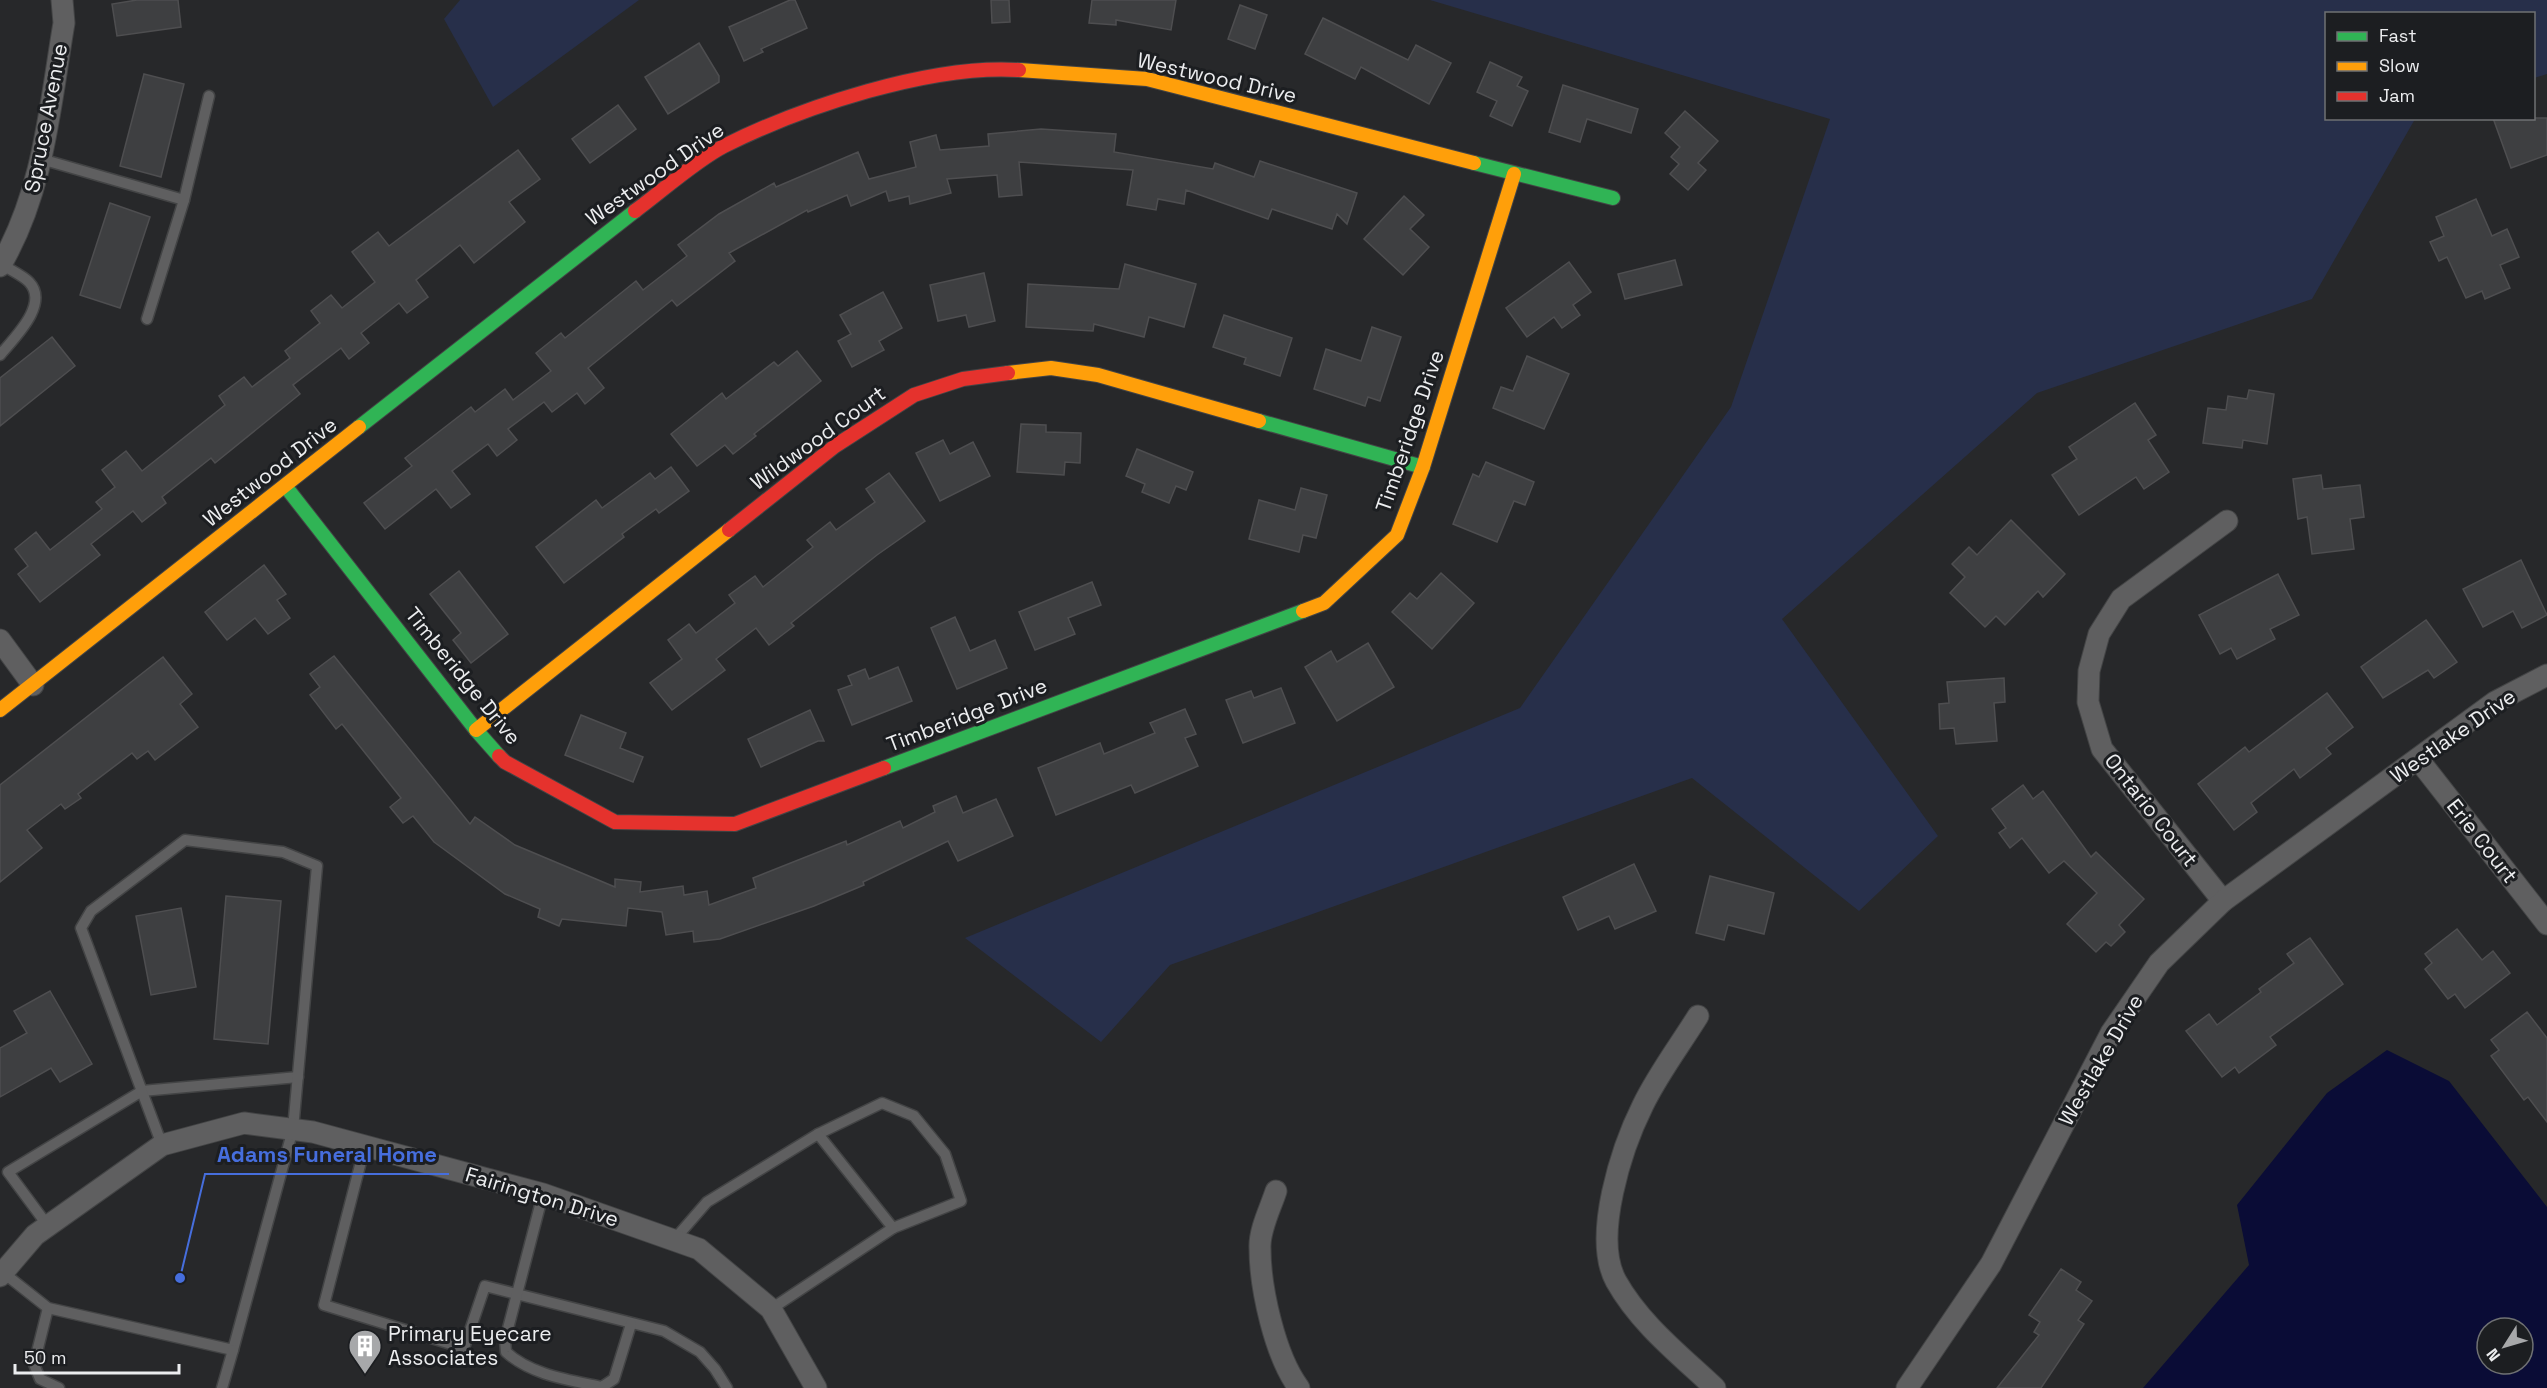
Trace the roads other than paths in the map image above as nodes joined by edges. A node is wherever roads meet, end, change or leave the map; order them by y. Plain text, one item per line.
1 (62, 0) edge
2 (209, 96) dead end
3 (41, 159) junction
4 (1514, 174) junction
5 (1613, 198) dead end
6 (184, 200) junction
7 (1, 265) edge
8 (147, 319) dead end
9 (0, 355) edge
10 (1423, 467) junction
11 (286, 487) junction
12 (2227, 521) dead end
13 (0, 640) edge
14 (2547, 675) edge
15 (33, 685) junction
16 (0, 710) edge
17 (476, 730) junction
18 (2418, 759) junction
19 (2223, 901) junction
20 (2547, 924) edge
21 (1698, 1016) dead end
22 (298, 1077) junction
23 (142, 1091) junction
24 (293, 1129) junction
25 (818, 1134) junction
26 (162, 1145) junction
27 (365, 1146) junction
28 (1276, 1191) dead end
29 (543, 1194) junction
30 (48, 1226) junction
31 (893, 1228) junction
32 (674, 1240) junction
33 (1, 1273) edge
34 (517, 1294) junction
35 (48, 1308) junction
36 (771, 1309) junction
37 (631, 1324) junction
38 (233, 1350) junction
39 (59, 1388) edge
40 (222, 1388) edge
41 (727, 1388) edge
42 (816, 1388) edge
43 (1299, 1388) edge
44 (1714, 1388) edge
45 (1907, 1388) edge

1 - 3 street, Spruce Avenue
2 - 6 lane
3 - 6 lane
3 - 7 street, Spruce Avenue
4 - 5 street, Westwood Drive
4 - 10 street, Timberidge Drive
4 - 11 street, Westwood Drive
6 - 8 lane
7 - 9 lane
10 - 17 street, Wildwood Court
10 - 17 street, Timberidge Drive
11 - 15 street, Westwood Drive
11 - 17 street, Timberidge Drive
12 - 19 street, Ontario Court
13 - 15 street
14 - 18 street, Westlake Drive
15 - 16 street, Westwood Drive
18 - 19 street, Westlake Drive
18 - 20 street, Erie Court
19 - 45 street, Westlake Drive
21 - 44 street
22 - 23 lane
22 - 23 lane
22 - 24 lane
23 - 26 lane
23 - 30 lane
24 - 26 street, Fairington Drive
24 - 27 street, Fairington Drive
24 - 38 lane
25 - 31 lane
25 - 31 lane
25 - 32 lane
26 - 30 street, Fairington Drive
27 - 29 street, Fairington Drive
27 - 34 lane
28 - 43 street
29 - 32 street, Fairington Drive
29 - 34 lane
30 - 33 street, Fairington Drive
31 - 36 lane
32 - 36 street, Fairington Drive
33 - 35 lane
34 - 37 lane
34 - 37 lane
35 - 38 lane
35 - 39 lane
36 - 42 street, Fairington Drive
37 - 41 lane
38 - 40 lane

